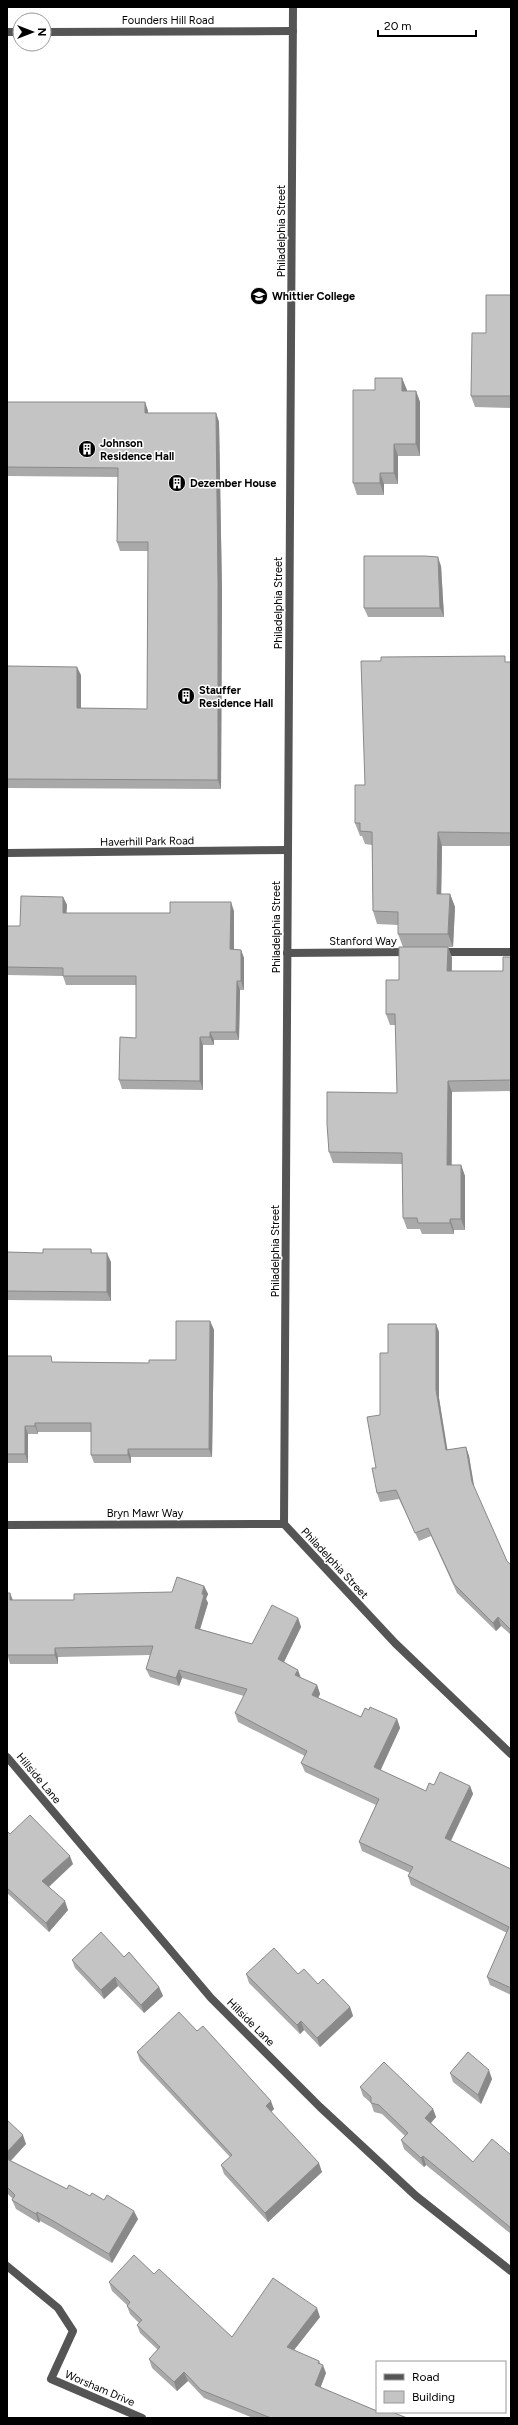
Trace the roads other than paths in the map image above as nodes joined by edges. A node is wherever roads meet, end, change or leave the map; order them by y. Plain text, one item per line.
1 (293, 7) edge
2 (293, 31) junction
3 (52, 32) edge
4 (288, 850) junction
5 (7, 853) edge
6 (415, 952) edge
7 (431, 952) edge
8 (511, 952) edge
9 (287, 953) junction
10 (284, 1524) junction
11 (7, 1525) edge
12 (511, 1754) edge
13 (7, 1757) edge
14 (7, 2266) edge
15 (511, 2271) edge
16 (142, 2418) edge

1 - 2 street, Philadelphia Street
2 - 3 street, Founders Hill Road
2 - 4 street, Philadelphia Street
4 - 5 street, Haverhill Park Road
4 - 9 street, Philadelphia Street
6 - 9 street, Stanford Way
7 - 8 street
9 - 10 street, Philadelphia Street
10 - 11 street, Bryn Mawr Way
10 - 12 street, Philadelphia Street
13 - 15 street, Hillside Lane
14 - 16 street, Worsham Drive

